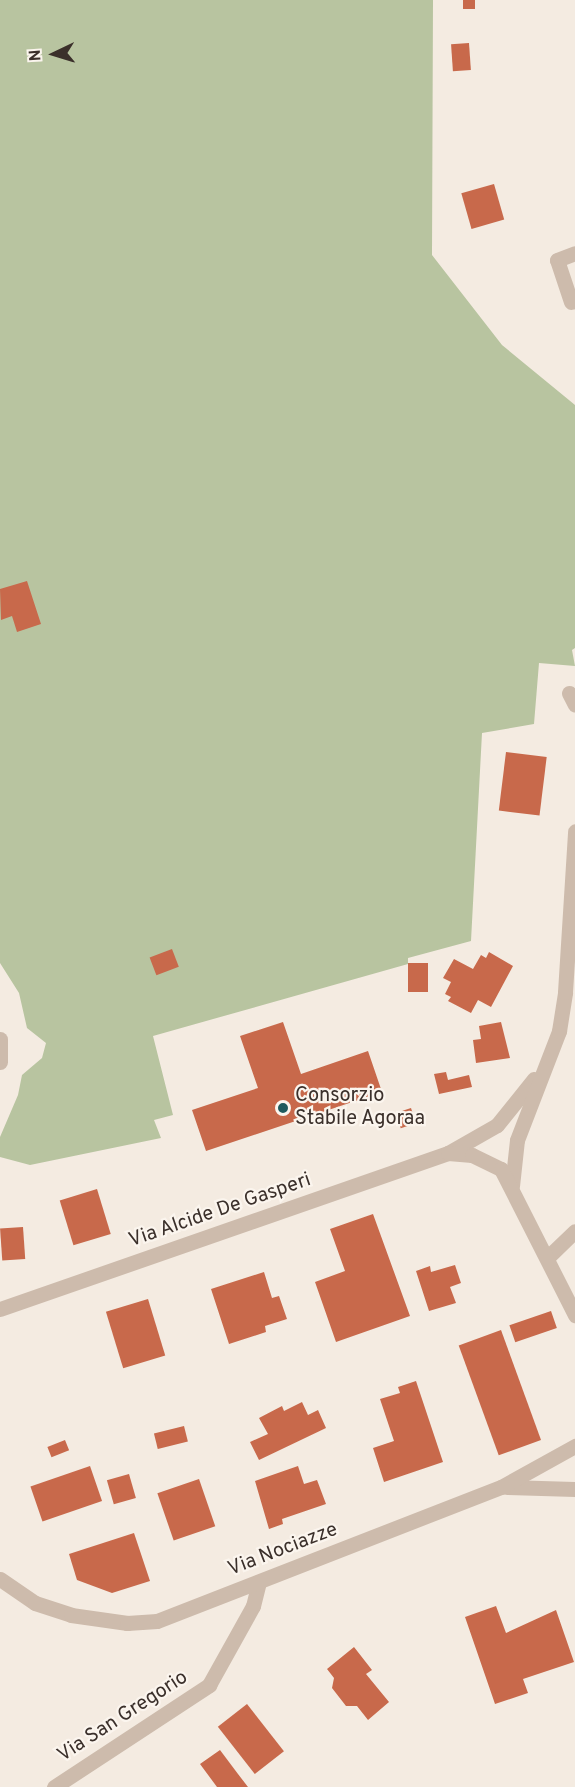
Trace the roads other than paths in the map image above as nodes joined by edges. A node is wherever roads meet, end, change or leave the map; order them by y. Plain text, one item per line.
1 (575, 253) edge
2 (571, 302) dead end
3 (575, 831) edge
4 (0, 1039) edge
5 (547, 1059) junction
6 (0, 1062) edge
7 (448, 1153) junction
8 (512, 1185) junction
9 (575, 1231) edge
10 (548, 1257) junction
11 (2, 1306) edge
12 (575, 1315) edge
13 (575, 1446) edge
14 (501, 1487) junction
15 (575, 1490) edge
16 (0, 1579) edge
17 (259, 1582) junction
18 (54, 1787) edge

1 - 2 street
3 - 5 street
4 - 6 street
5 - 7 street, Via Alcide De Gasperi
5 - 8 street
7 - 8 street
7 - 11 street, Via Alcide De Gasperi
8 - 10 street
9 - 10 street
10 - 12 street
13 - 14 street, Via Nociazze
14 - 15 street
14 - 17 street, Via Nociazze
16 - 17 street, Via Nociazze
17 - 18 street, Via San Gregorio

